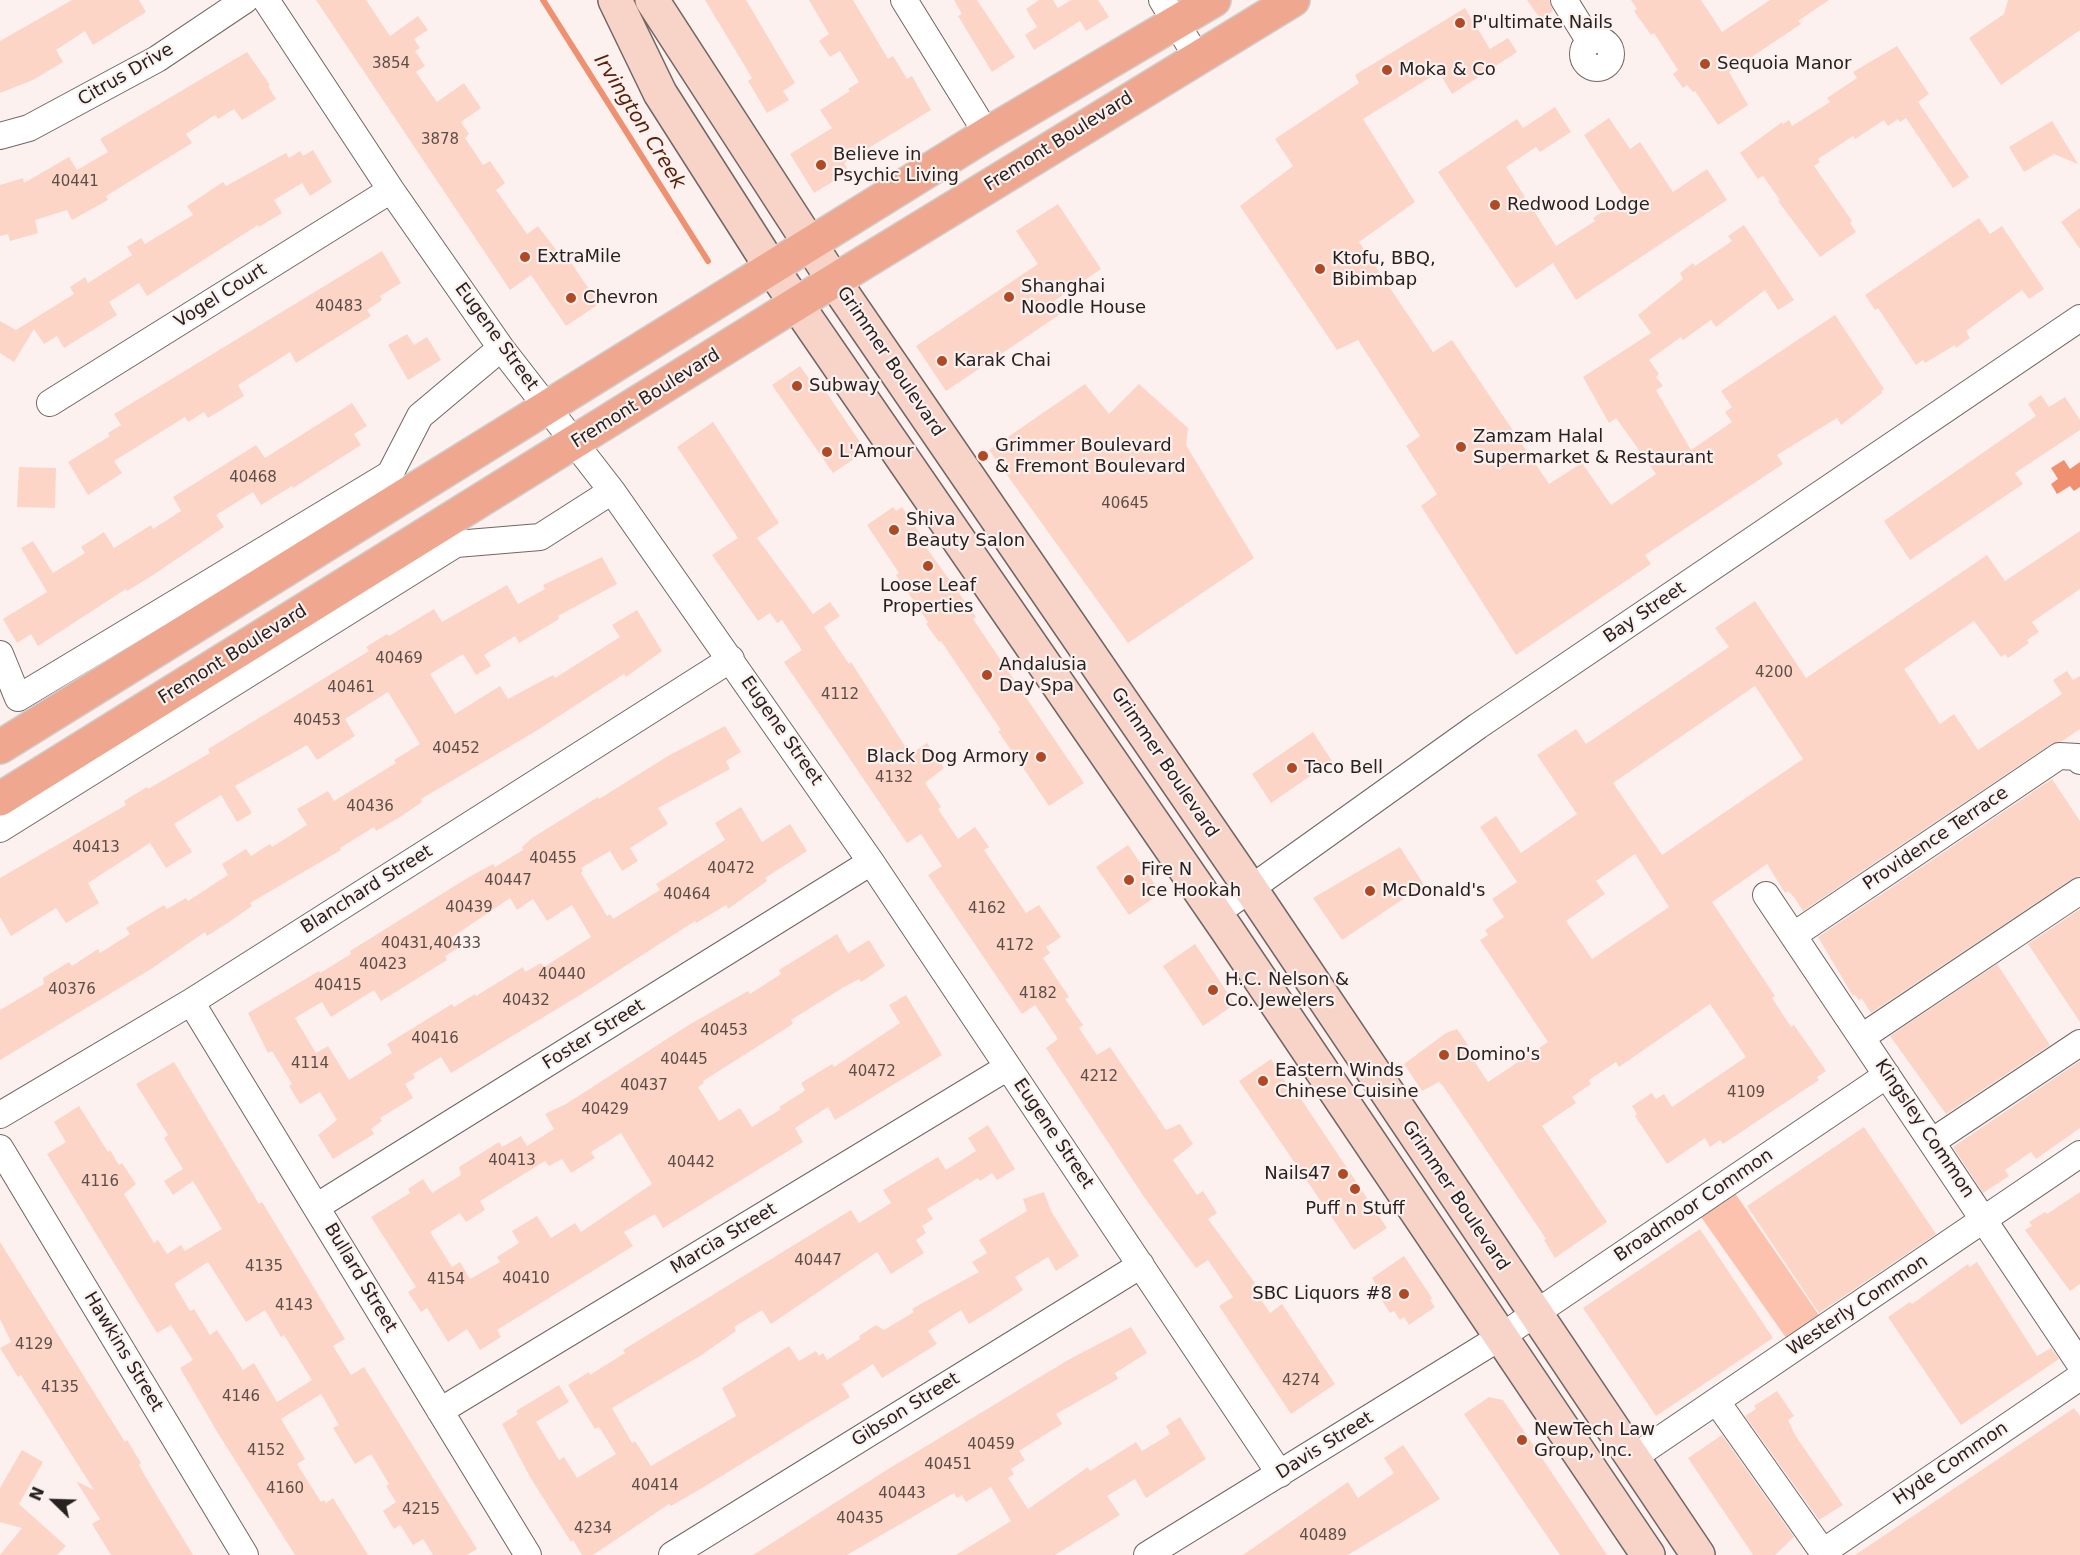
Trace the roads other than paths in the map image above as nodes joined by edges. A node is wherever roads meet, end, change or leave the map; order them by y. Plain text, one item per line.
1 (245, 0) edge
2 (266, 0) edge
3 (615, 0) edge
4 (652, 0) edge
5 (904, 0) edge
6 (1214, 0) edge
7 (1293, 0) edge
8 (1564, 0) edge
9 (1169, 11) edge
10 (1590, 42) dead end
11 (1197, 57) junction
12 (987, 134) junction
13 (0, 136) edge
14 (392, 190) junction
15 (810, 244) junction
16 (771, 267) junction
17 (834, 281) junction
18 (796, 304) junction
19 (2080, 318) edge
20 (501, 348) junction
21 (50, 403) dead end
22 (549, 408) junction
23 (575, 444) junction
24 (612, 491) junction
25 (0, 654) edge
26 (731, 659) junction
27 (0, 747) edge
28 (2080, 761) edge
29 (0, 799) edge
30 (0, 829) edge
31 (871, 862) junction
32 (1250, 888) junction
33 (2080, 891) edge
34 (1766, 895) dead end
35 (1215, 914) junction
36 (1794, 935) junction
37 (191, 1002) junction
38 (1862, 1037) junction
39 (2080, 1043) edge
40 (1008, 1067) junction
41 (1887, 1076) junction
42 (0, 1115) edge
43 (1933, 1141) junction
44 (0, 1148) edge
45 (2080, 1154) edge
46 (316, 1207) junction
47 (1985, 1219) junction
48 (1140, 1265) junction
49 (1534, 1314) junction
50 (1502, 1336) junction
51 (2080, 1364) edge
52 (2080, 1377) edge
53 (1717, 1402) junction
54 (440, 1411) junction
55 (1634, 1457) junction
56 (1280, 1474) junction
57 (1824, 1554) edge
58 (245, 1555) edge
59 (528, 1555) edge
60 (672, 1555) edge
61 (1147, 1555) edge
62 (1648, 1555) edge
63 (1698, 1555) edge

1 - 13 street, Citrus Drive
2 - 14 street, Eugene Street
3 - 16 main road
4 - 15 main road, Grimmer Boulevard
5 - 12 street
6 - 9 main road
7 - 11 main road, Fremont Boulevard
8 - 10 street
9 - 11 street
9 - 12 main road
11 - 17 main road, Fremont Boulevard
12 - 15 main road
14 - 20 street, Eugene Street
14 - 21 street, Vogel Court
15 - 16 main road
15 - 17 main road, Grimmer Boulevard
16 - 18 main road
16 - 22 main road
17 - 18 main road, Fremont Boulevard
17 - 32 main road, Grimmer Boulevard
18 - 23 main road, Fremont Boulevard
18 - 35 main road
19 - 32 street, Bay Street
20 - 22 street, Eugene Street
20 - 25 street
22 - 23 street, Eugene Street
22 - 27 main road
23 - 24 street, Eugene Street
23 - 29 main road, Fremont Boulevard
24 - 26 street, Eugene Street
24 - 30 street, Fremont Boulevard
26 - 31 street, Eugene Street
26 - 37 street, Blanchard Street
28 - 36 street, Providence Terrace
31 - 40 street, Eugene Street
31 - 46 street, Foster Street
32 - 35 street, Bay Street
32 - 49 main road, Grimmer Boulevard
33 - 38 street
34 - 36 street, Kingsley Common
35 - 50 main road
36 - 38 street, Kingsley Common
37 - 42 street, Blanchard Street
37 - 46 street, Bullard Street
38 - 41 street, Kingsley Common
39 - 43 street
40 - 48 street, Eugene Street
40 - 54 street, Marcia Street
41 - 43 street, Kingsley Common
41 - 49 street, Broadmoor Common
43 - 47 street, Kingsley Common
44 - 58 street, Hawkins Street
45 - 47 street, Westerly Common
46 - 54 street, Bullard Street
47 - 51 street, Kingsley Common
47 - 53 street, Westerly Common
48 - 56 street, Eugene Street
48 - 60 street, Gibson Street
49 - 50 street, Broadmoor Common
49 - 55 main road, Grimmer Boulevard
50 - 56 street, Davis Street
50 - 62 main road
52 - 57 street, Hyde Common
53 - 55 street, Westerly Common
53 - 57 street
54 - 59 street, Bullard Street
55 - 63 main road, Grimmer Boulevard
56 - 61 street, Davis Street

